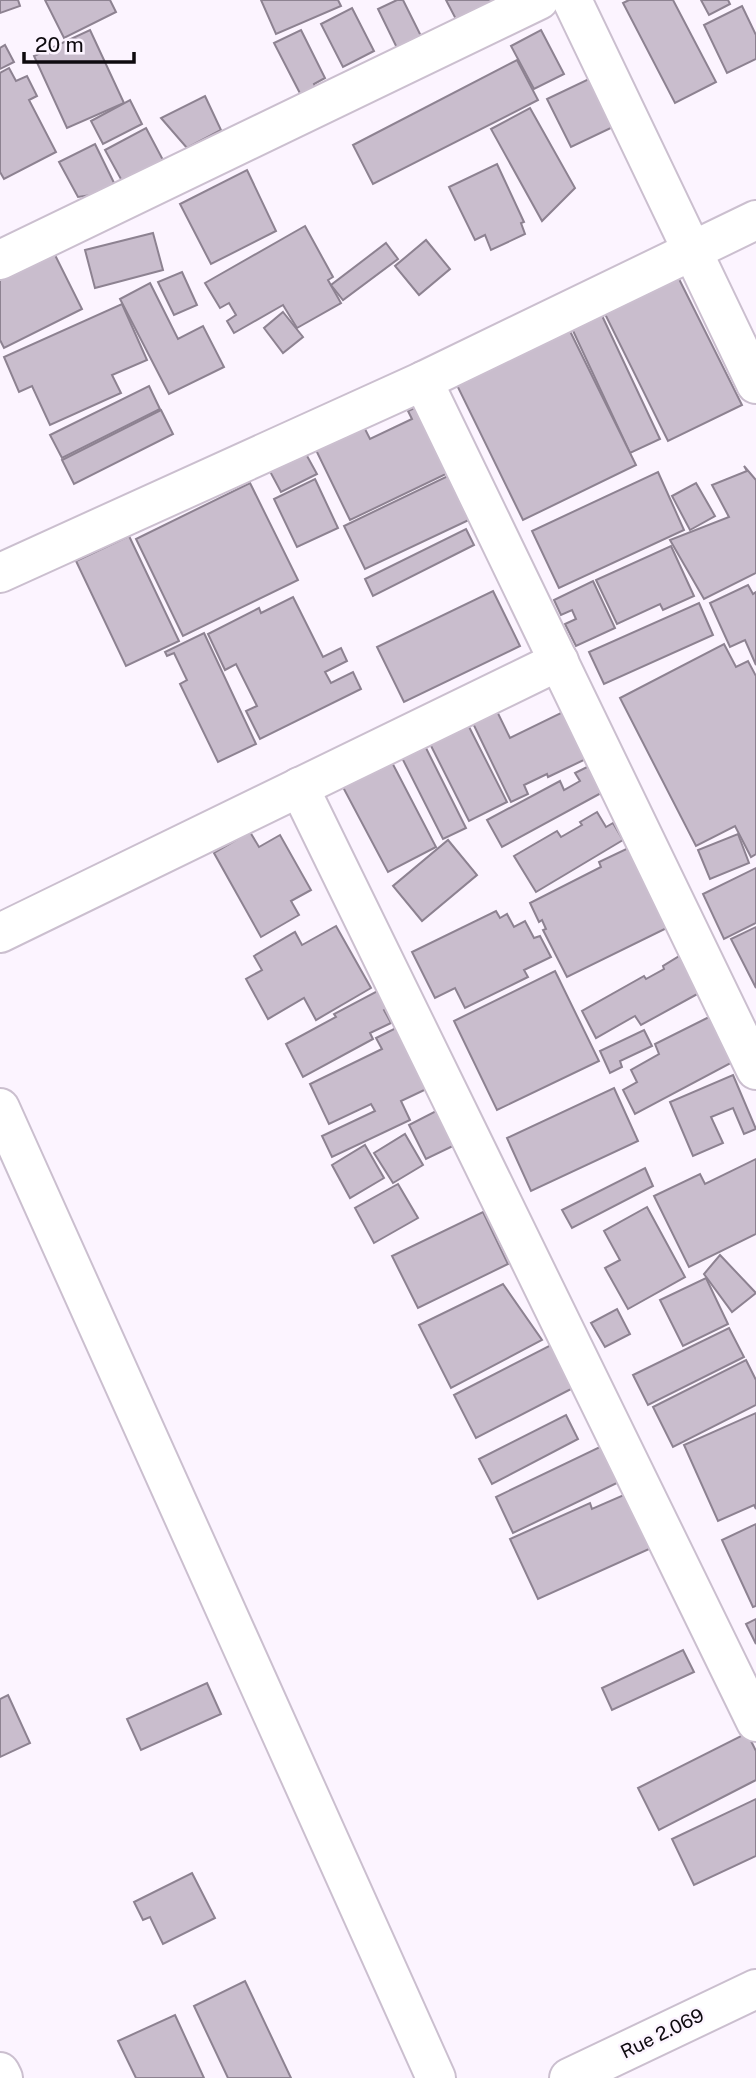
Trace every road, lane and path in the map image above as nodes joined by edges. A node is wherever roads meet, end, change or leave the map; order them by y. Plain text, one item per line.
1 (539, 0) edge
2 (572, 0) edge
3 (756, 220) edge
4 (692, 251) junction
5 (0, 260) edge
6 (423, 381) junction
7 (756, 384) edge
8 (0, 573) edge
9 (559, 661) junction
10 (299, 787) junction
11 (0, 933) edge
12 (756, 1070) edge
13 (0, 1108) edge
14 (756, 1722) edge
15 (756, 1989) edge
16 (0, 2072) edge
17 (3, 2078) edge
18 (436, 2078) edge
19 (569, 2078) edge

1 - 5 street
2 - 4 street
3 - 4 street
4 - 6 street
4 - 7 street
6 - 8 street
6 - 9 street
9 - 10 street
9 - 12 street
10 - 11 street
10 - 14 street
13 - 18 street
15 - 19 street, Rue 2.069
16 - 17 street

